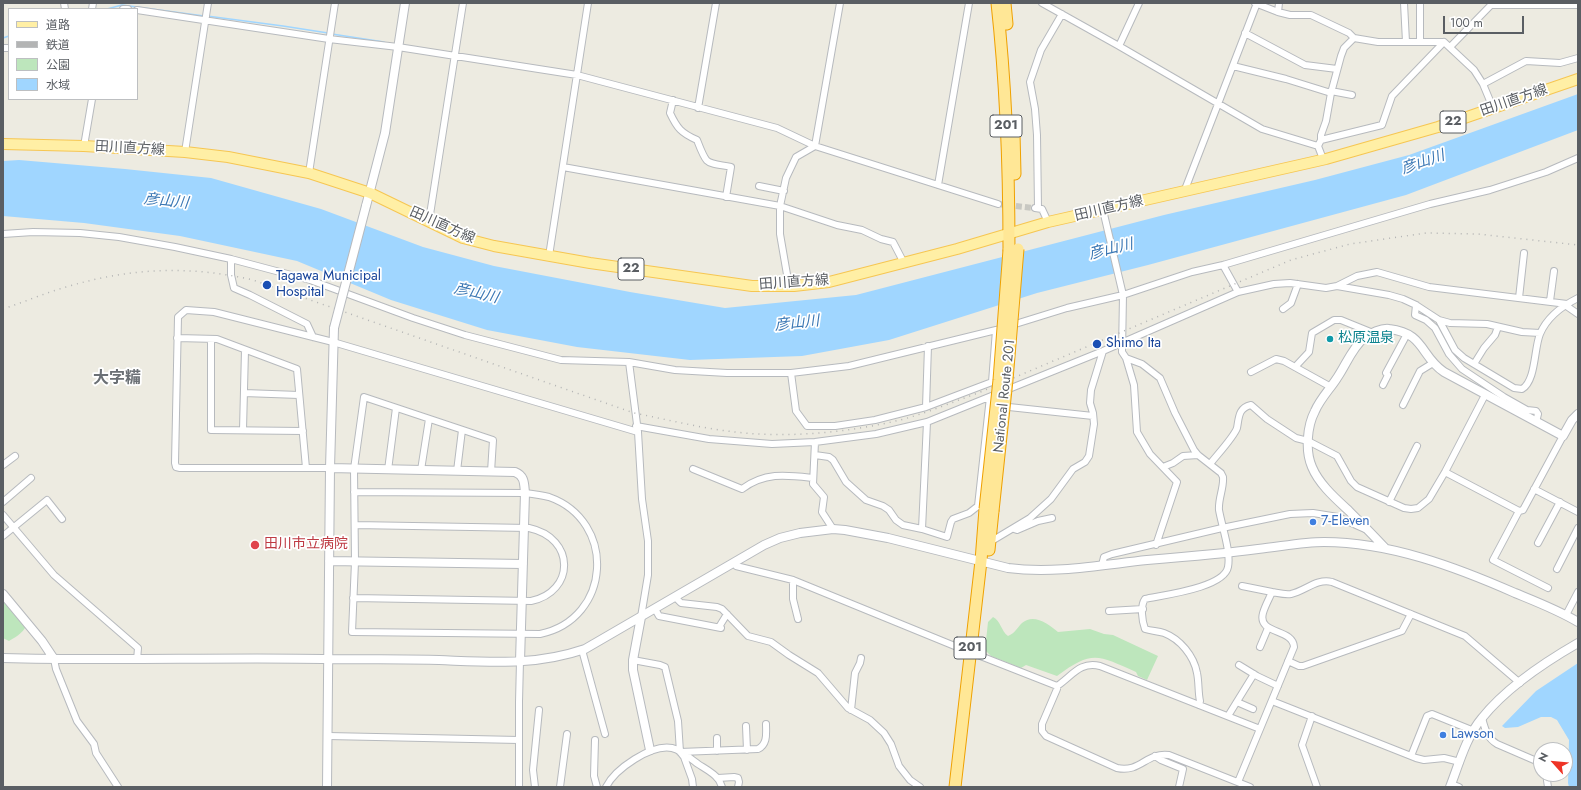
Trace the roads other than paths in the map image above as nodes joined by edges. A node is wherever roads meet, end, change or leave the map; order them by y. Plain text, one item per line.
1 (208, 3) edge
2 (335, 3) edge
3 (405, 3) edge
4 (463, 3) edge
5 (588, 3) edge
6 (716, 3) edge
7 (840, 3) edge
8 (969, 3) edge
9 (997, 3) edge
10 (1005, 3) edge
11 (1042, 3) edge
12 (1139, 3) edge
13 (1256, 3) edge
14 (1278, 3) edge
15 (1404, 3) edge
16 (1420, 3) edge
17 (1578, 5) edge
18 (138, 10) edge
19 (1278, 12) junction
20 (1062, 14) junction
21 (205, 19) junction
22 (1245, 33) junction
23 (1354, 38) junction
24 (329, 39) junction
25 (1406, 42) junction
26 (1420, 42) junction
27 (1444, 42) junction
28 (1119, 46) junction
29 (398, 47) junction
30 (1450, 47) junction
31 (455, 56) junction
32 (1578, 58) edge
33 (1232, 66) junction
34 (1337, 69) junction
35 (577, 75) junction
36 (1578, 79) edge
37 (1483, 84) junction
38 (1331, 92) junction
39 (1352, 95) dead end
40 (92, 100) edge
41 (673, 100) junction
42 (1218, 103) junction
43 (698, 108) junction
44 (1493, 108) junction
45 (1319, 143) junction
46 (3, 144) edge
47 (84, 146) junction
48 (816, 146) junction
49 (185, 152) junction
50 (1578, 158) edge
51 (1323, 159) junction
52 (563, 167) junction
53 (309, 173) junction
54 (938, 185) junction
55 (759, 186) dead end
56 (784, 191) junction
57 (1184, 192) junction
58 (370, 193) junction
59 (726, 197) junction
60 (998, 204) tunnel mouth
61 (780, 206) junction
62 (1104, 214) junction
63 (429, 221) junction
64 (1048, 222) junction
65 (3, 234) edge
66 (1013, 234) junction
67 (1524, 253) dead end
68 (549, 256) junction
69 (231, 259) junction
70 (904, 263) junction
71 (1223, 265) junction
72 (1554, 271) dead end
73 (1298, 284) junction
74 (789, 286) junction
75 (1337, 286) junction
76 (1238, 292) junction
77 (1123, 295) junction
78 (1519, 298) junction
79 (1578, 298) edge
80 (1550, 301) junction
81 (1566, 304) junction
82 (1416, 305) junction
83 (1283, 309) dead end
84 (1578, 314) edge
85 (1439, 320) junction
86 (1498, 327) junction
87 (996, 330) junction
88 (1373, 333) junction
89 (1540, 333) junction
90 (1407, 334) junction
91 (313, 337) junction
92 (177, 338) junction
93 (211, 339) junction
94 (333, 342) junction
95 (1122, 342) junction
96 (928, 346) junction
97 (245, 350) junction
98 (1103, 351) junction
99 (1126, 358) junction
100 (629, 362) junction
101 (1433, 363) junction
102 (1474, 364) junction
103 (1295, 367) junction
104 (1251, 372) dead end
105 (791, 373) junction
106 (1383, 385) dead end
107 (1331, 387) junction
108 (1011, 388) junction
109 (244, 393) junction
110 (299, 395) junction
111 (1485, 395) junction
112 (990, 397) junction
113 (1403, 406) dead end
114 (926, 407) junction
115 (1009, 407) junction
116 (396, 408) junction
117 (1578, 414) edge
118 (1093, 416) junction
119 (429, 419) junction
120 (927, 422) junction
121 (1536, 422) junction
122 (637, 429) junction
123 (243, 430) junction
124 (462, 430) junction
125 (302, 431) junction
126 (1563, 436) junction
127 (1308, 441) junction
128 (815, 442) junction
129 (1417, 446) dead end
130 (814, 455) junction
131 (1198, 455) junction
132 (15, 456) dead end
133 (1210, 464) junction
134 (3, 465) edge
135 (1002, 465) dead end
136 (1163, 467) junction
137 (306, 468) junction
138 (330, 468) junction
139 (354, 469) junction
140 (693, 469) dead end
141 (388, 470) junction
142 (421, 470) junction
143 (457, 471) junction
144 (491, 472) junction
145 (1445, 472) junction
146 (31, 478) dead end
147 (813, 478) junction
148 (1534, 489) junction
149 (354, 492) junction
150 (525, 493) junction
151 (3, 502) edge
152 (1389, 502) junction
153 (1560, 502) junction
154 (989, 510) junction
155 (1520, 510) junction
156 (1578, 512) edge
157 (3, 515) edge
158 (1052, 518) dead end
159 (62, 519) dead end
160 (354, 525) junction
161 (524, 527) junction
162 (13, 528) junction
163 (1013, 528) junction
164 (1222, 528) junction
165 (1578, 528) edge
166 (833, 529) junction
167 (922, 530) junction
168 (1367, 530) junction
169 (3, 536) edge
170 (990, 542) junction
171 (1538, 543) dead end
172 (1156, 544) junction
173 (1385, 548) junction
174 (1228, 553) junction
175 (329, 561) junction
176 (355, 562) junction
177 (734, 562) junction
178 (984, 562) junction
179 (523, 564) junction
180 (1102, 565) junction
181 (1557, 569) dead end
182 (793, 580) junction
183 (1242, 586) dead end
184 (1548, 588) dead end
185 (1272, 592) junction
186 (1578, 592) edge
187 (3, 595) edge
188 (675, 597) junction
189 (353, 598) junction
190 (522, 600) junction
191 (655, 609) junction
192 (1143, 609) junction
193 (1109, 610) dead end
194 (727, 614) junction
195 (1411, 614) junction
196 (1566, 615) junction
197 (642, 617) junction
198 (798, 619) dead end
199 (1578, 622) edge
200 (1268, 628) junction
201 (521, 633) junction
202 (1578, 643) edge
203 (1260, 647) dead end
204 (582, 650) junction
205 (3, 658) edge
206 (861, 658) dead end
207 (54, 659) junction
208 (329, 659) junction
209 (137, 660) junction
210 (633, 660) junction
211 (1288, 661) junction
212 (520, 662) junction
213 (1239, 665) dead end
214 (1254, 674) junction
215 (1520, 683) junction
216 (1057, 686) junction
217 (1278, 686) junction
218 (1272, 701) junction
219 (1237, 702) junction
220 (1199, 705) junction
221 (1253, 709) dead end
222 (539, 710) dead end
223 (852, 710) junction
224 (1228, 716) junction
225 (1312, 716) junction
226 (1482, 718) junction
227 (766, 724) dead end
228 (746, 726) dead end
229 (1260, 729) junction
230 (1474, 731) junction
231 (567, 734) dead end
232 (605, 734) dead end
233 (328, 736) junction
234 (717, 738) dead end
235 (519, 740) junction
236 (595, 740) dead end
237 (650, 750) junction
238 (747, 750) junction
239 (717, 751) junction
240 (680, 752) junction
241 (1155, 756) junction
242 (1411, 756) junction
243 (1533, 760) edge
244 (1460, 762) junction
245 (718, 778) junction
246 (1238, 782) junction
247 (1453, 786) edge
248 (118, 787) edge
249 (327, 787) edge
250 (519, 787) edge
251 (528, 787) edge
252 (535, 787) edge
253 (560, 787) edge
254 (597, 787) edge
255 (606, 787) edge
256 (693, 787) edge
257 (722, 787) edge
258 (738, 787) edge
259 (920, 787) edge
260 (955, 787) edge
261 (962, 787) edge
262 (1179, 787) edge
263 (1250, 787) edge
264 (1317, 787) edge

1 - 21 street
2 - 24 street
3 - 29 street
4 - 31 street
5 - 35 street
6 - 43 street
7 - 48 street
8 - 54 street
9 - 66 highway, National Route 201 / 201
10 - 66 highway, National Route 201 / 201
11 - 20 street
12 - 28 street
13 - 19 street
13 - 22 street
14 - 19 street
15 - 25 street
16 - 26 street
17 - 30 street
18 - 21 street
19 - 23 street
20 - 28 street
20 - 64 street
21 - 24 street
21 - 49 street
22 - 33 street
22 - 34 street
23 - 25 street
23 - 34 street
24 - 29 street
24 - 53 street
25 - 26 street
26 - 27 street
27 - 30 street
27 - 45 street
28 - 42 street
29 - 31 street
29 - 58 street
30 - 37 street
31 - 35 street
31 - 63 street
32 - 37 street
33 - 38 street
33 - 42 street
34 - 38 street
35 - 41 street
35 - 52 street
36 - 44 main road, 田川直方線 / 22
37 - 44 street
38 - 39 street
38 - 45 street
40 - 47 street
41 - 43 street
41 - 59 street
42 - 45 street
42 - 57 street
43 - 48 street
44 - 51 main road, 田川直方線 / 22
45 - 51 street
46 - 47 main road, 田川直方線 / 22
47 - 49 main road, 田川直方線 / 22
48 - 54 street
48 - 56 street
49 - 53 main road, 田川直方線 / 22
50 - 71 street
51 - 57 main road, 田川直方線 / 22
52 - 59 street
52 - 68 street
53 - 58 main road, 田川直方線 / 22
54 - 60 street
55 - 56 street
56 - 61 street
57 - 62 main road, 田川直方線 / 22
58 - 63 main road, 田川直方線 / 22
58 - 94 street, bridge
59 - 61 street
61 - 70 street
61 - 74 street
62 - 64 main road, 田川直方線 / 22
62 - 77 street
63 - 68 main road, 田川直方線 / 22
64 - 66 main road, 田川直方線 / 22
65 - 69 street
66 - 70 main road, 田川直方線 / 22
66 - 154 highway, National Route 201 / 201, bridge
67 - 78 street
68 - 74 main road, 田川直方線 / 22
69 - 91 street
69 - 100 street
70 - 74 main road, 田川直方線 / 22
71 - 76 street
71 - 77 street
72 - 80 street
73 - 75 street
73 - 76 street
73 - 83 street
75 - 78 street
75 - 82 street
76 - 95 street
77 - 87 street
77 - 95 street
78 - 80 street
79 - 81 street
80 - 81 street
81 - 84 street
81 - 89 street
82 - 85 street
82 - 121 street
85 - 86 street
85 - 102 street
86 - 89 street
86 - 102 street
87 - 96 street
87 - 114 street
88 - 90 street
88 - 103 street
88 - 107 street
89 - 102 street
90 - 101 street
90 - 106 street
91 - 92 street
91 - 94 street
92 - 93 street
92 - 137 street
93 - 97 street
93 - 123 street
94 - 122 street
94 - 138 street
95 - 98 street
95 - 99 street
96 - 105 street
96 - 114 street
97 - 109 street
97 - 110 street
98 - 108 street
98 - 118 street
99 - 131 street
99 - 136 street
100 - 105 street
100 - 122 street
101 - 111 street
101 - 113 street
103 - 104 street
103 - 107 street
105 - 114 street
107 - 127 street
108 - 112 street
108 - 115 street
109 - 110 street
109 - 123 street
110 - 125 street
111 - 121 street
111 - 145 street
112 - 120 street
112 - 167 street
115 - 118 street
115 - 135 street
116 - 119 street
116 - 139 street
116 - 141 street
117 - 126 street
118 - 163 street
119 - 124 street
119 - 142 street
120 - 128 street
120 - 167 street
121 - 126 street
122 - 128 street
122 - 197 street
123 - 125 street
124 - 143 street
124 - 144 street
125 - 137 street
126 - 148 street
127 - 133 street
127 - 152 street
127 - 168 street
128 - 130 street
129 - 152 street
130 - 147 street
130 - 167 street
131 - 133 street
131 - 136 street
132 - 134 street
133 - 164 street
136 - 172 street
137 - 138 street
138 - 139 street
138 - 175 street
139 - 141 street
139 - 149 street
140 - 147 street
141 - 142 street
142 - 143 street
143 - 144 street
144 - 150 street
145 - 152 street
145 - 155 street
146 - 151 street
147 - 166 street
148 - 153 street
148 - 155 street
149 - 150 street
149 - 160 street
150 - 161 street
150 - 201 street
153 - 156 street
153 - 171 street
154 - 170 highway, National Route 201 / 201
154 - 178 highway, National Route 201 / 201
155 - 184 street
157 - 162 street
158 - 163 street
159 - 162 street
160 - 161 street
160 - 176 street
161 - 179 street
161 - 190 street
162 - 169 street
162 - 209 street
163 - 170 street
164 - 168 street
164 - 172 street
164 - 174 street
165 - 181 street
166 - 177 street
166 - 178 street
168 - 173 street
170 - 178 highway, National Route 201 / 201
172 - 180 street
173 - 174 street
173 - 196 street
174 - 180 street
174 - 192 street
175 - 176 street
175 - 208 street
176 - 179 street
176 - 189 street
177 - 182 street
177 - 188 street
178 - 180 street
178 - 260 highway, National Route 201 / 201
178 - 261 highway, National Route 201 / 201
179 - 190 street
182 - 198 street
182 - 216 street, bridge
183 - 185 street
185 - 195 street
185 - 200 street
186 - 196 street
187 - 207 street
188 - 191 street
188 - 194 street
189 - 190 street
189 - 201 street
190 - 201 street
191 - 194 street
191 - 197 street
192 - 193 street
192 - 220 street
194 - 223 street
195 - 211 street
195 - 215 street
196 - 199 street
197 - 204 street
197 - 210 street
200 - 203 street
200 - 211 street
201 - 212 street
202 - 215 street
204 - 212 street
204 - 232 street
205 - 207 street
206 - 223 street
207 - 209 street
207 - 248 street
208 - 209 street
208 - 212 street
208 - 233 street
210 - 237 street
210 - 240 street
211 - 217 street
212 - 235 street
213 - 214 street
214 - 217 street
214 - 219 street
215 - 226 street
216 - 220 street
216 - 241 street
217 - 218 street
218 - 225 street
218 - 229 street
219 - 221 street
219 - 224 street
220 - 224 street
222 - 252 street
223 - 259 street
224 - 229 street
225 - 242 street
225 - 264 street
226 - 230 street
226 - 243 street
227 - 238 street
228 - 238 street
229 - 246 street
230 - 242 street
230 - 244 street
231 - 253 street
233 - 235 street
233 - 249 street
234 - 239 street
235 - 250 street
236 - 254 street
237 - 240 street
237 - 255 street
238 - 239 street
239 - 240 street
240 - 245 street
240 - 256 street
241 - 246 street
241 - 262 street
242 - 244 street
244 - 247 street
245 - 257 street
245 - 258 street
246 - 263 street
251 - 252 street

